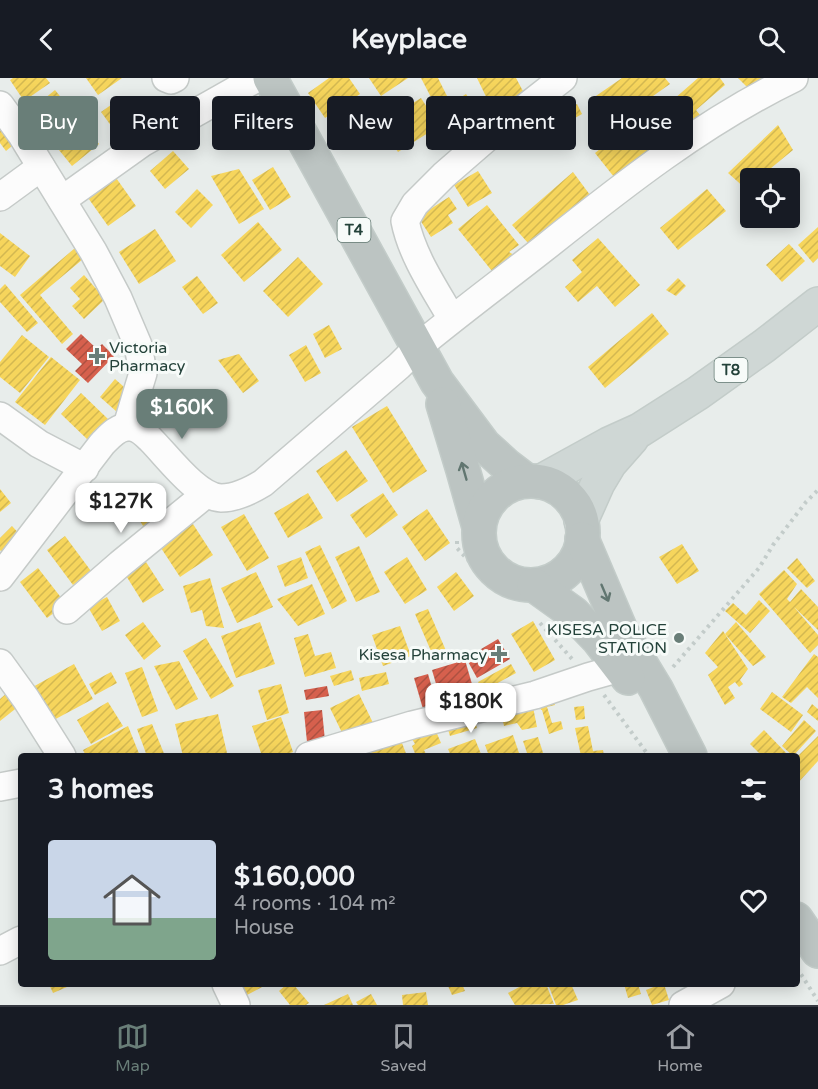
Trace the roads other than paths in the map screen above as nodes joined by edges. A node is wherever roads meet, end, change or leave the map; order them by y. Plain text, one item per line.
1 (166, 78) edge
2 (176, 78) edge
3 (257, 78) edge
4 (270, 78) edge
5 (563, 78) edge
6 (794, 78) edge
7 (0, 105) edge
8 (41, 167) junction
9 (0, 197) edge
10 (62, 200) junction
11 (818, 304) edge
12 (452, 319) junction
13 (418, 347) junction
14 (437, 382) junction
15 (0, 416) edge
16 (127, 426) junction
17 (640, 430) junction
18 (85, 468) junction
19 (534, 481) junction
20 (206, 494) junction
21 (479, 527) junction
22 (582, 530) junction
23 (0, 577) edge
24 (534, 585) junction
25 (67, 610) dead end
26 (0, 663) edge
27 (620, 668) junction
28 (60, 753) edge
29 (319, 753) edge
30 (683, 753) edge
31 (688, 753) edge
32 (18, 784) edge
33 (0, 787) edge
34 (18, 942) edge
35 (0, 951) edge
36 (227, 987) edge
37 (716, 987) edge
38 (236, 1005) edge
39 (683, 1005) edge

1 - 2 street
3 - 10 street
4 - 13 highway, T4
5 - 12 street
6 - 12 street
7 - 8 street
8 - 9 street
8 - 10 street
10 - 16 street
11 - 17 main road, T8
12 - 13 street
13 - 14 highway, T4
13 - 20 street
14 - 19 highway, T4
21 -> 14 highway, T4
15 - 18 street
16 - 18 street
16 - 20 street
17 - 19 main road, T8
17 - 22 main road, T8
18 - 23 street
19 - 21 highway
19 - 22 highway, T4
20 - 25 street
21 - 24 highway, T4
22 - 24 highway
22 -> 31 highway, T4
24 - 27 highway, T4
26 - 28 street
27 - 29 street
27 - 30 highway, T4
32 - 33 street
34 - 35 street
36 - 38 street
37 - 39 street

